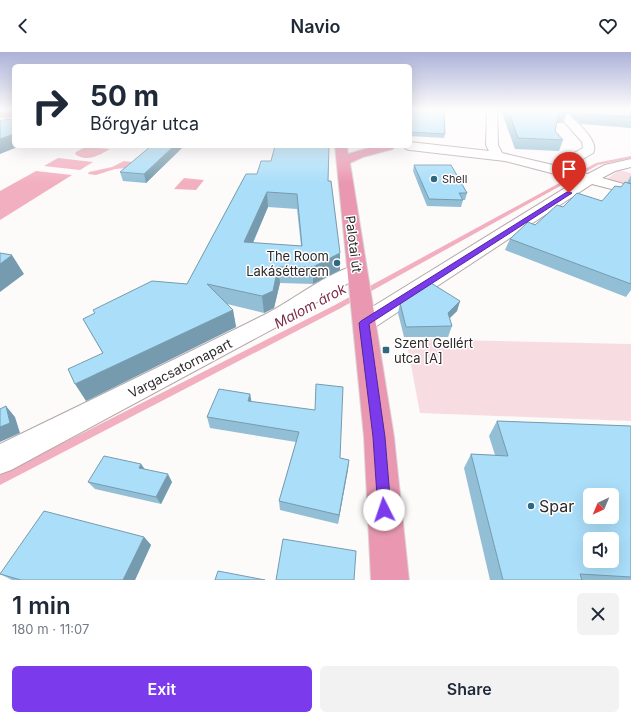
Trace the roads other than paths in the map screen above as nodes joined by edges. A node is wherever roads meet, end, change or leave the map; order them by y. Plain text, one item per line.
1 (492, 135) edge
2 (582, 135) edge
3 (412, 146) edge
4 (336, 148) edge
5 (382, 148) edge
6 (498, 156) junction
7 (343, 161) junction
8 (631, 163) edge
9 (556, 169) junction
10 (581, 176) junction
11 (631, 190) edge
12 (358, 276) junction
13 (363, 319) junction
14 (0, 460) edge
15 (390, 580) edge

1 - 6 street
2 - 9 street
3 - 6 street
4 - 7 main road, Palotai út
5 - 7 main road
6 - 9 street
7 - 12 main road, Palotai út
8 - 10 street
9 - 10 street
10 - 11 street
10 - 13 street
12 - 13 main road, Palotai út
12 - 14 street, Vargacsatornapart
13 - 15 main road, Palotai út

